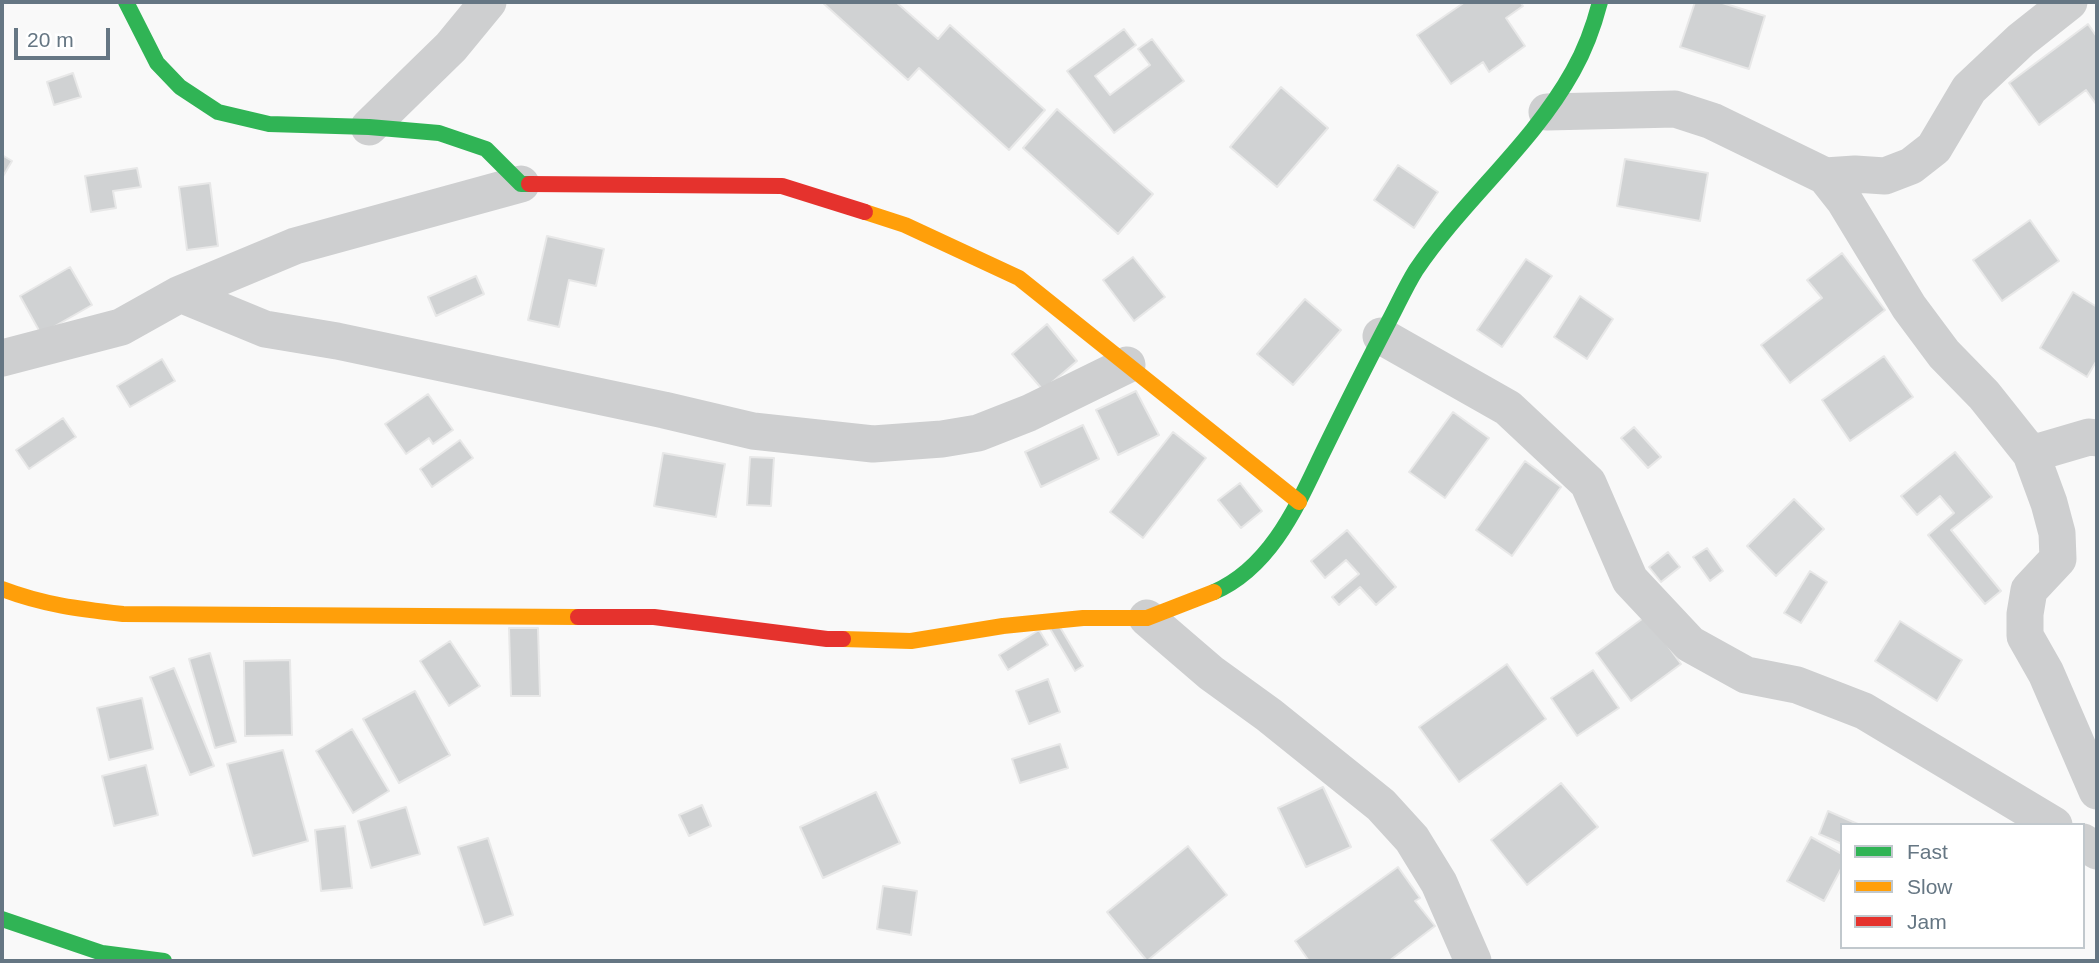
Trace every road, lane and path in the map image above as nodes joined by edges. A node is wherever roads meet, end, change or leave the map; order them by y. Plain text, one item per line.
1 (126, 2) edge
2 (488, 2) edge
3 (1600, 2) edge
4 (2069, 2) edge
5 (1547, 112) junction
6 (369, 127) junction
7 (1825, 176) junction
8 (521, 184) junction
9 (180, 294) junction
10 (1381, 336) junction
11 (2, 358) edge
12 (1127, 365) junction
13 (2097, 438) edge
14 (2031, 454) junction
15 (1299, 502) junction
16 (2, 589) edge
17 (1147, 618) junction
18 (2097, 791) edge
19 (2051, 823) edge
20 (2, 919) edge
21 (164, 961) edge
22 (1473, 961) edge

1 - 6 street
2 - 6 street
3 - 5 street
4 - 7 street
5 - 7 street
5 - 10 street
6 - 8 street
7 - 14 street
8 - 9 street
8 - 12 street
9 - 11 street
9 - 12 street
10 - 15 street
10 - 19 street
12 - 15 street
13 - 14 street
14 - 18 street
15 - 17 street
16 - 17 street
17 - 22 street
20 - 21 street

